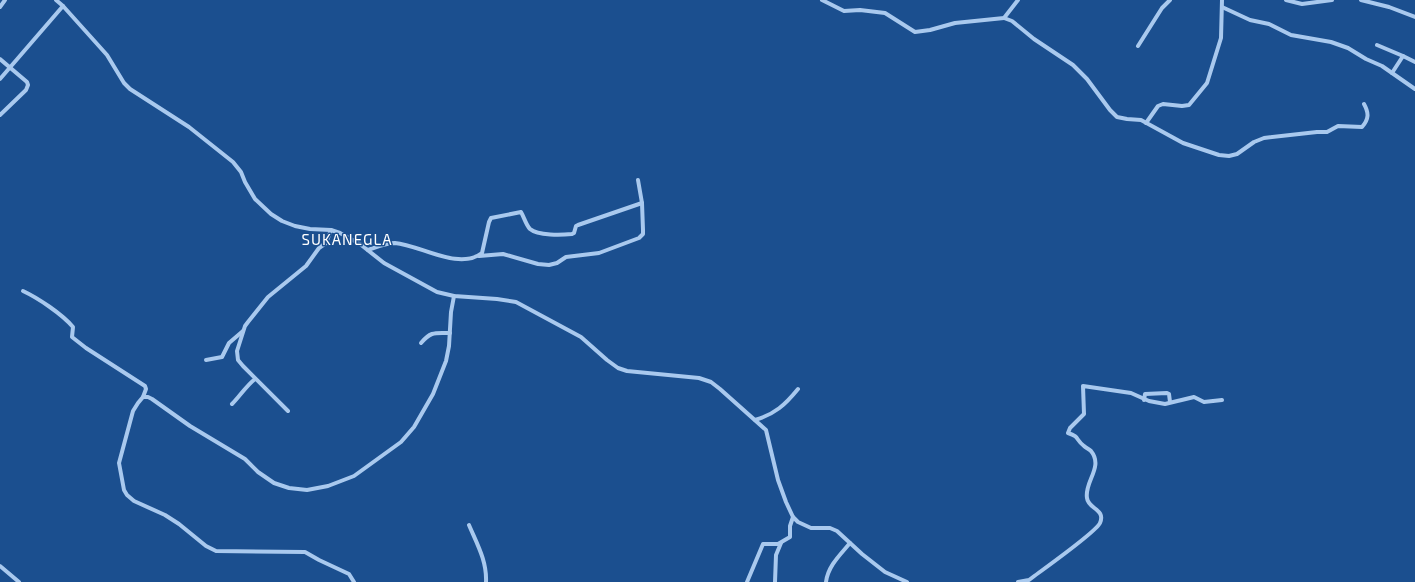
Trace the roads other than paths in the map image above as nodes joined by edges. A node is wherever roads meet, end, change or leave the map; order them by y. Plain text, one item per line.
1 (5, 0) edge
2 (56, 0) edge
3 (822, 0) edge
4 (1018, 0) edge
5 (1170, 0) edge
6 (1222, 0) edge
7 (1286, 0) edge
8 (1332, 0) edge
9 (1361, 0) edge
10 (63, 6) junction
11 (0, 7) edge
12 (1222, 7) junction
13 (1415, 17) edge
14 (1004, 18) junction
15 (1377, 45) dead end
16 (1138, 46) dead end
17 (1403, 56) junction
18 (0, 59) edge
19 (1415, 62) edge
20 (11, 67) junction
21 (1392, 73) junction
22 (0, 79) edge
23 (1415, 89) edge
24 (1364, 104) dead end
25 (0, 115) edge
26 (1146, 123) junction
27 (638, 180) dead end
28 (642, 203) junction
29 (331, 230) junction
30 (368, 250) junction
31 (479, 256) junction
32 (22, 291) dead end
33 (454, 296) junction
34 (244, 331) junction
35 (450, 333) junction
36 (421, 343) dead end
37 (206, 360) dead end
38 (255, 379) junction
39 (798, 389) dead end
40 (143, 397) junction
41 (1144, 400) junction
42 (1222, 400) dead end
43 (1170, 402) junction
44 (232, 404) dead end
45 (288, 411) dead end
46 (755, 420) junction
47 (793, 517) junction
48 (468, 526) dead end
49 (781, 543) junction
50 (850, 543) junction
51 (0, 566) edge
52 (19, 582) edge
53 (354, 582) edge
54 (486, 582) edge
55 (747, 582) edge
56 (775, 582) edge
57 (826, 582) edge
58 (907, 582) edge
59 (1018, 582) edge

1 - 11 street
2 - 10 street
3 - 14 street
4 - 14 street
5 - 16 street
6 - 12 street
7 - 8 street
9 - 13 street
10 - 20 street
10 - 29 street
12 - 21 street
12 - 26 street
14 - 26 street
15 - 17 street
17 - 19 street
17 - 21 street
18 - 20 street
20 - 22 street
20 - 25 street
21 - 23 street
24 - 26 street
27 - 28 street
28 - 31 street
28 - 31 street
29 - 30 street
29 - 34 street
30 - 31 street
30 - 33 street
32 - 40 street
33 - 35 street
33 - 46 street
34 - 37 street
34 - 38 street
35 - 36 street
35 - 40 street
38 - 44 street
38 - 45 street
39 - 46 street
40 - 53 street
41 - 43 street
41 - 43 street
41 - 59 street
42 - 43 street
46 - 47 street
47 - 49 street
47 - 50 street
48 - 54 street
49 - 55 street
49 - 56 street
50 - 57 street
50 - 58 street
51 - 52 street

